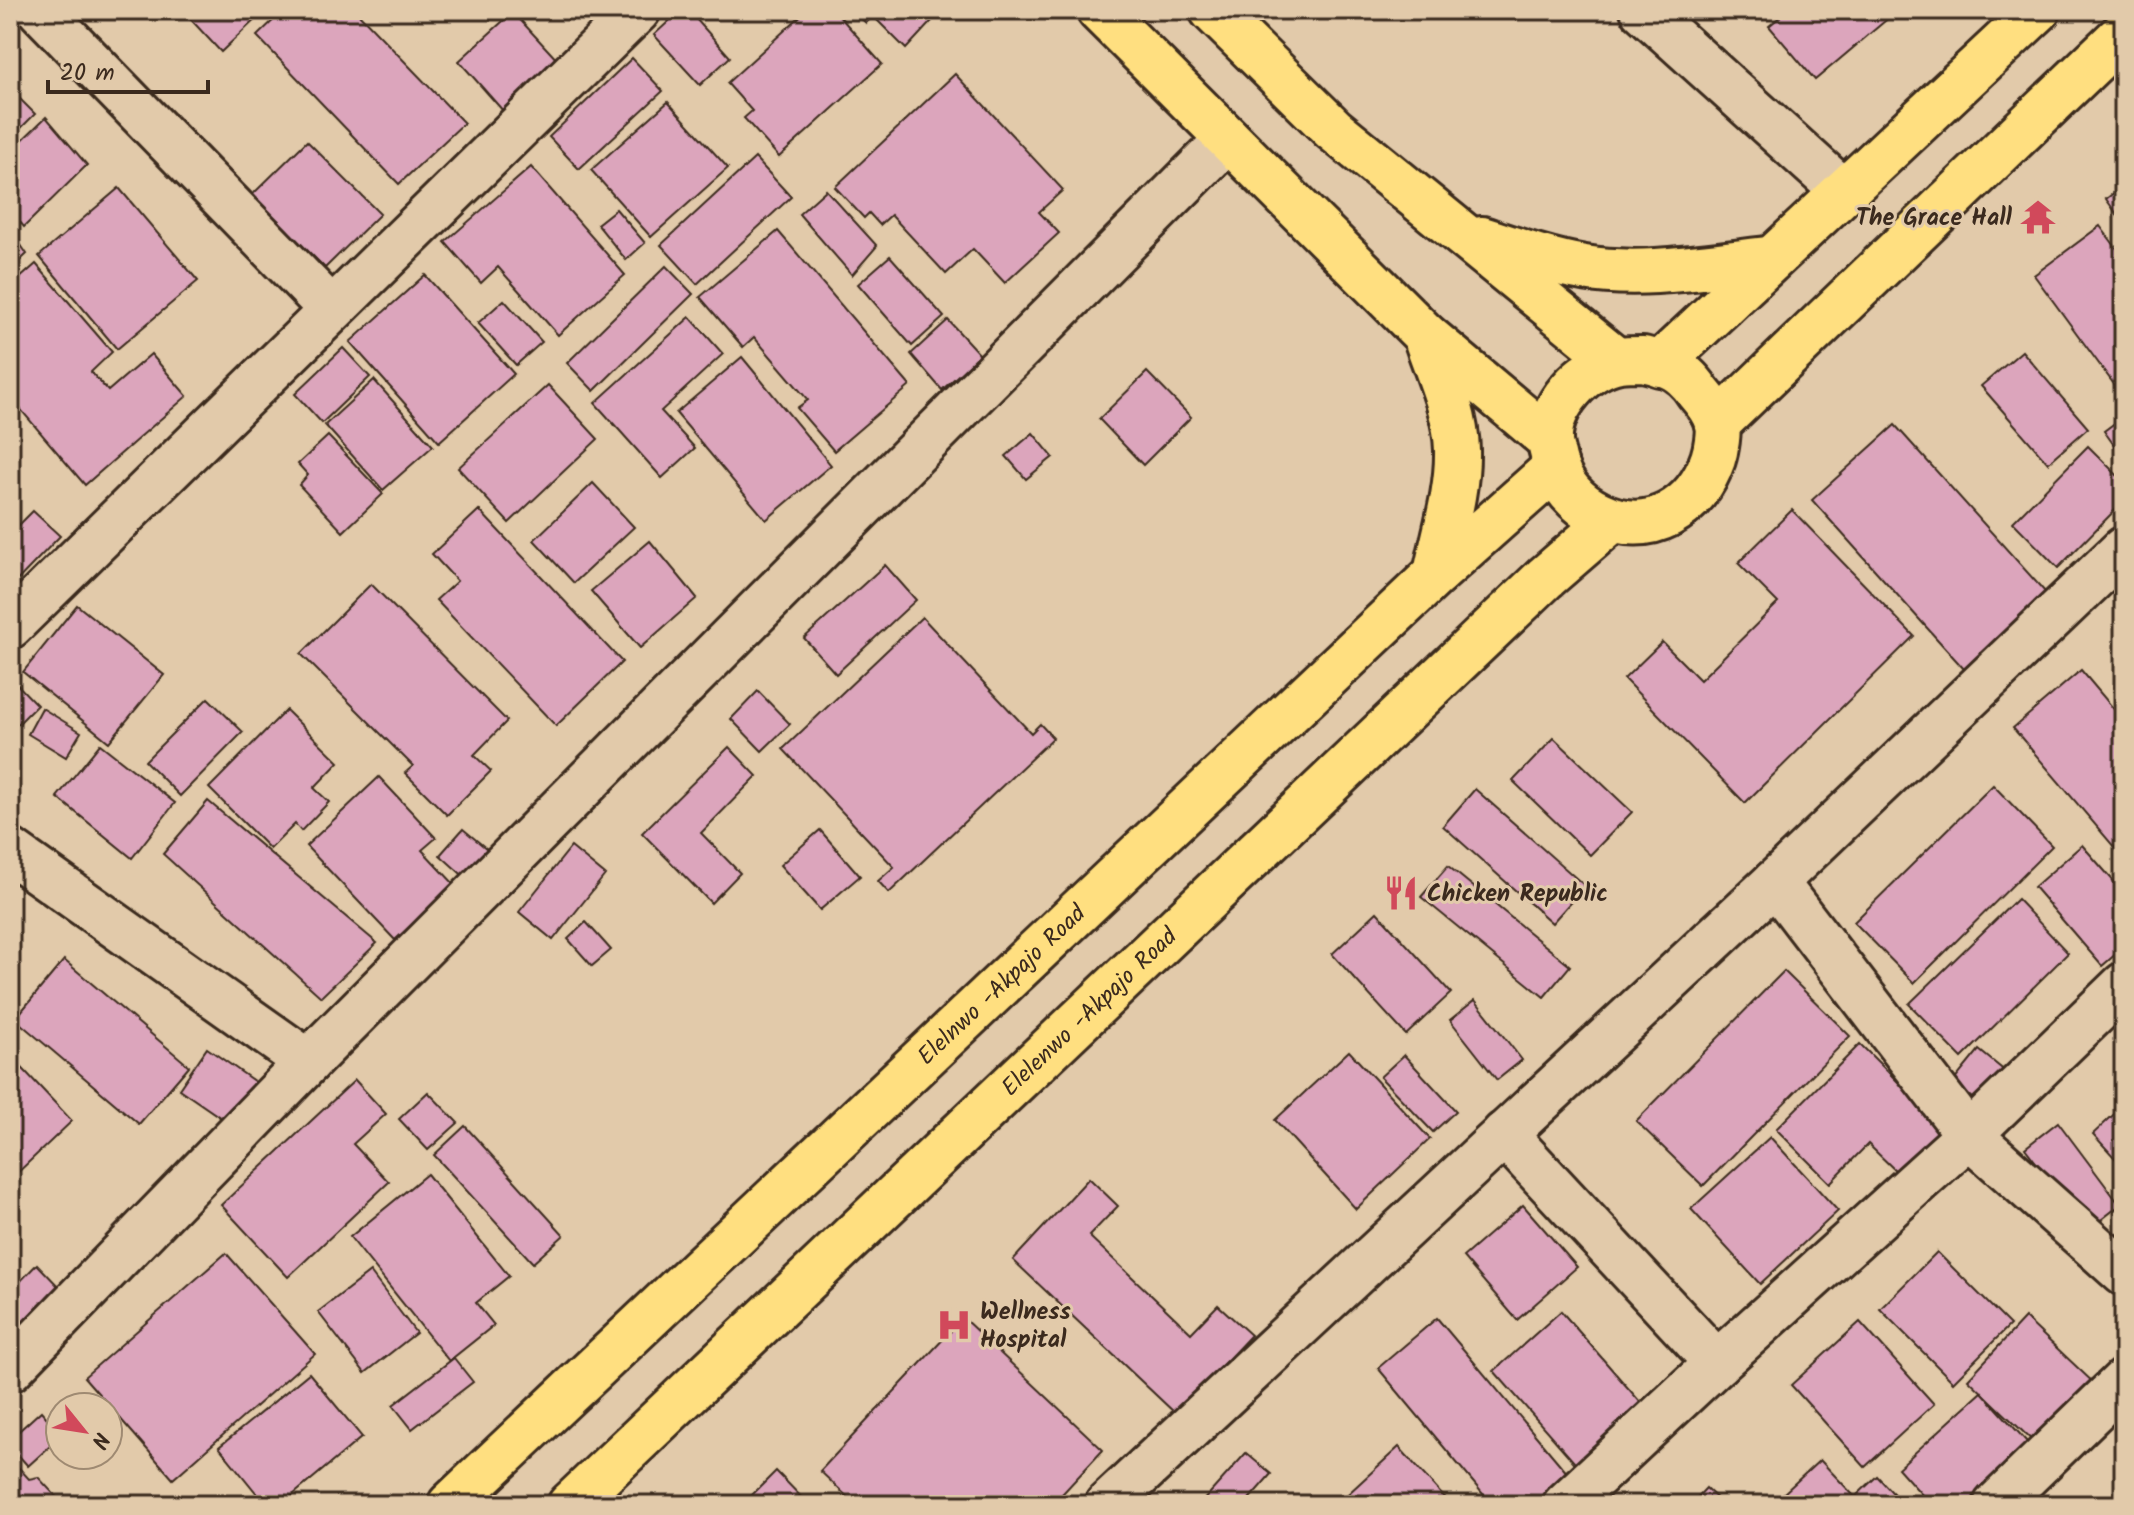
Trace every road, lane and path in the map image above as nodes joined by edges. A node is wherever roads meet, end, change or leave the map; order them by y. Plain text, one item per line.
1 (40, 10) edge
2 (638, 10) edge
3 (1099, 10) edge
4 (1212, 10) edge
5 (1643, 10) edge
6 (2038, 10) edge
7 (2124, 33) edge
8 (1228, 139) junction
9 (1843, 191) junction
10 (1464, 233) junction
11 (1770, 259) junction
12 (331, 309) junction
13 (1425, 335) junction
14 (1616, 360) junction
15 (1660, 364) junction
16 (1717, 424) junction
17 (1553, 454) junction
18 (1612, 520) junction
19 (2124, 549) edge
20 (1436, 574) junction
21 (10, 626) edge
22 (10, 851) edge
23 (1775, 882) junction
24 (2124, 985) edge
25 (308, 1062) junction
26 (1504, 1134) junction
27 (1969, 1135) junction
28 (2124, 1273) edge
29 (1717, 1363) junction
30 (10, 1369) edge
31 (2124, 1381) edge
32 (450, 1505) edge
33 (570, 1505) edge
34 (1107, 1505) edge
35 (1565, 1505) edge
36 (1996, 1505) edge

1 - 12 street
2 - 12 street
3 - 8 main road
4 - 10 main road
5 - 9 street
6 - 9 main road
7 - 16 main road
8 - 13 main road
8 - 25 street
9 - 11 main road
10 - 11 main road
10 - 14 main road
11 - 15 main road
12 - 21 street
13 - 17 main road
13 - 20 main road
14 - 15 main road
14 - 17 main road
15 - 16 main road
16 - 18 main road
17 - 18 main road
17 - 20 main road, Elelnwo -Akpajo Road
18 - 33 main road, Elelenwo -Akpajo Road
19 - 23 street
20 - 32 main road, Elelnwo -Akpajo Road
22 - 25 street
23 - 26 street
23 - 27 street
24 - 27 street
25 - 30 street
26 - 29 street
26 - 34 street
27 - 28 street
27 - 29 street
29 - 35 street
31 - 36 street

